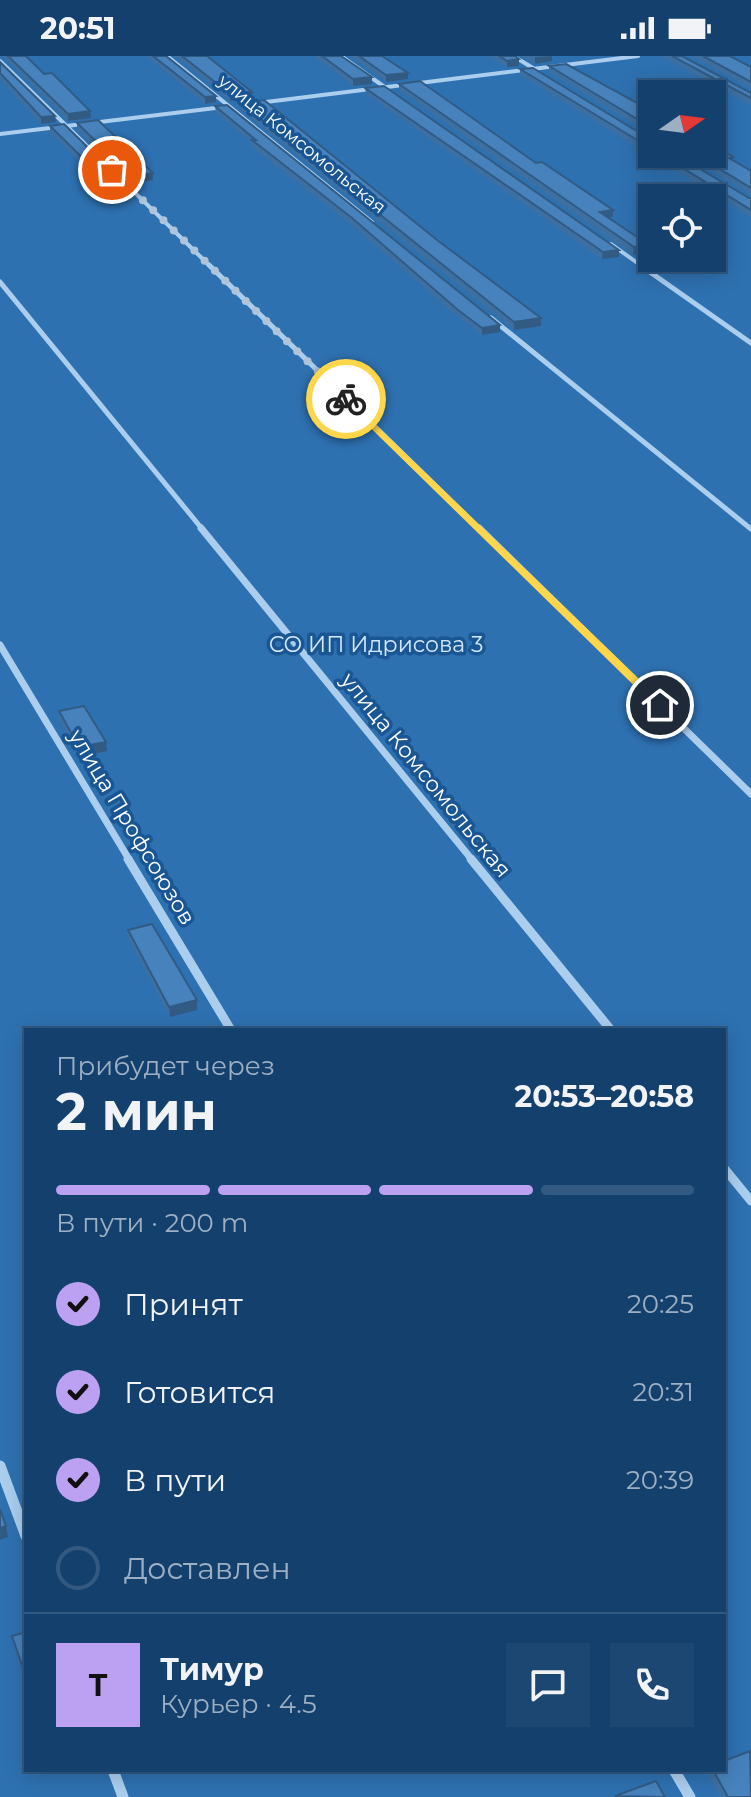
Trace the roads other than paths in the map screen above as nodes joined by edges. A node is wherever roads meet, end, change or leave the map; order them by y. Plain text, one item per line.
1 (167, 56) edge
2 (341, 56) edge
3 (513, 56) edge
4 (638, 56) edge
5 (0, 61) edge
6 (533, 68) junction
7 (547, 77) edge
8 (386, 87) junction
9 (399, 96) edge
10 (230, 107) junction
11 (66, 126) junction
12 (0, 134) edge
13 (379, 227) edge
14 (608, 242) edge
15 (0, 282) edge
16 (490, 318) edge
17 (751, 343) edge
18 (751, 529) edge
19 (0, 645) edge
20 (751, 794) edge
21 (230, 1028) edge
22 (609, 1028) edge
23 (726, 1170) edge
24 (751, 1201) edge
25 (0, 1466) edge
26 (24, 1531) edge
27 (114, 1772) edge
28 (675, 1772) edge
29 (123, 1797) edge
30 (690, 1797) edge

1 - 10 street, улица Комсомольская
2 - 8 street
3 - 6 street
4 - 6 street
5 - 11 street
6 - 7 street
6 - 8 street
8 - 9 street
8 - 10 street
10 - 11 street
10 - 13 street, улица Комсомольская
11 - 12 street
11 - 20 street
14 - 17 street
15 - 22 street, улица Комсомольская
16 - 18 street
19 - 21 street, улица Профсоюзов
23 - 24 street
25 - 26 street
27 - 29 street
28 - 30 street

